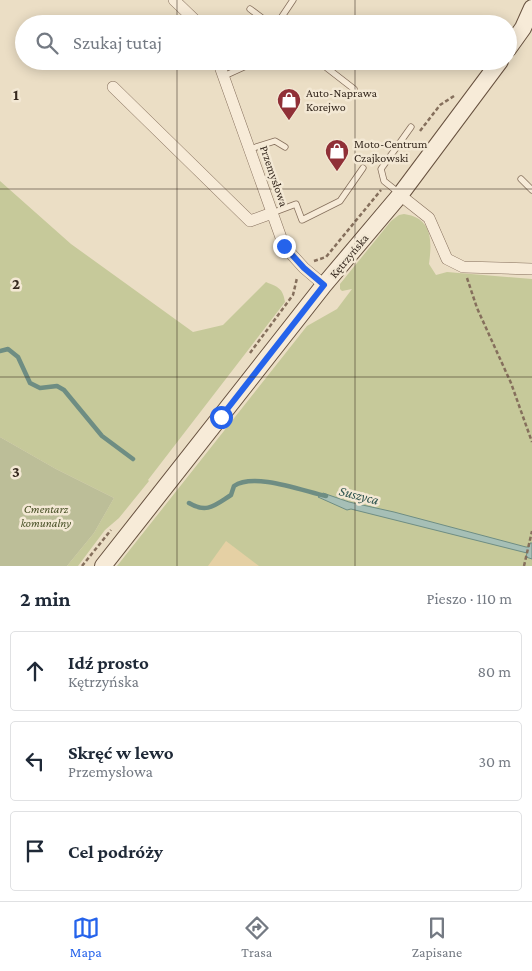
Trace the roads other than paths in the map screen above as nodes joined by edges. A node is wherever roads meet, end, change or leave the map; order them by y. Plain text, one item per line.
1 (174, 0) edge
2 (293, 0) edge
3 (532, 8) edge
4 (250, 9) dead end
5 (190, 15) edge
6 (258, 15) edge
7 (283, 15) edge
8 (517, 36) edge
9 (222, 70) edge
10 (237, 70) edge
11 (330, 70) edge
12 (493, 70) edge
13 (224, 76) junction
14 (113, 87) dead end
15 (354, 89) dead end
16 (411, 127) dead end
17 (285, 148) dead end
18 (250, 149) junction
19 (363, 168) dead end
20 (522, 179) dead end
21 (532, 190) edge
22 (400, 194) junction
23 (272, 212) junction
24 (532, 270) edge
25 (324, 285) junction
26 (103, 566) edge

1 - 5 street
2 - 7 lane
3 - 8 main road
4 - 6 lane
9 - 13 street, Przemysłowa
10 - 13 lane
11 - 15 lane
12 - 22 main road, Kętrzyńska
13 - 18 street, Przemysłowa
14 - 23 street
16 - 22 lane
17 - 18 lane
18 - 23 street, Przemysłowa
19 - 23 lane
20 - 21 lane
22 - 24 street
22 - 25 main road, Kętrzyńska
23 - 25 street, Przemysłowa
25 - 26 main road, Kętrzyńska

